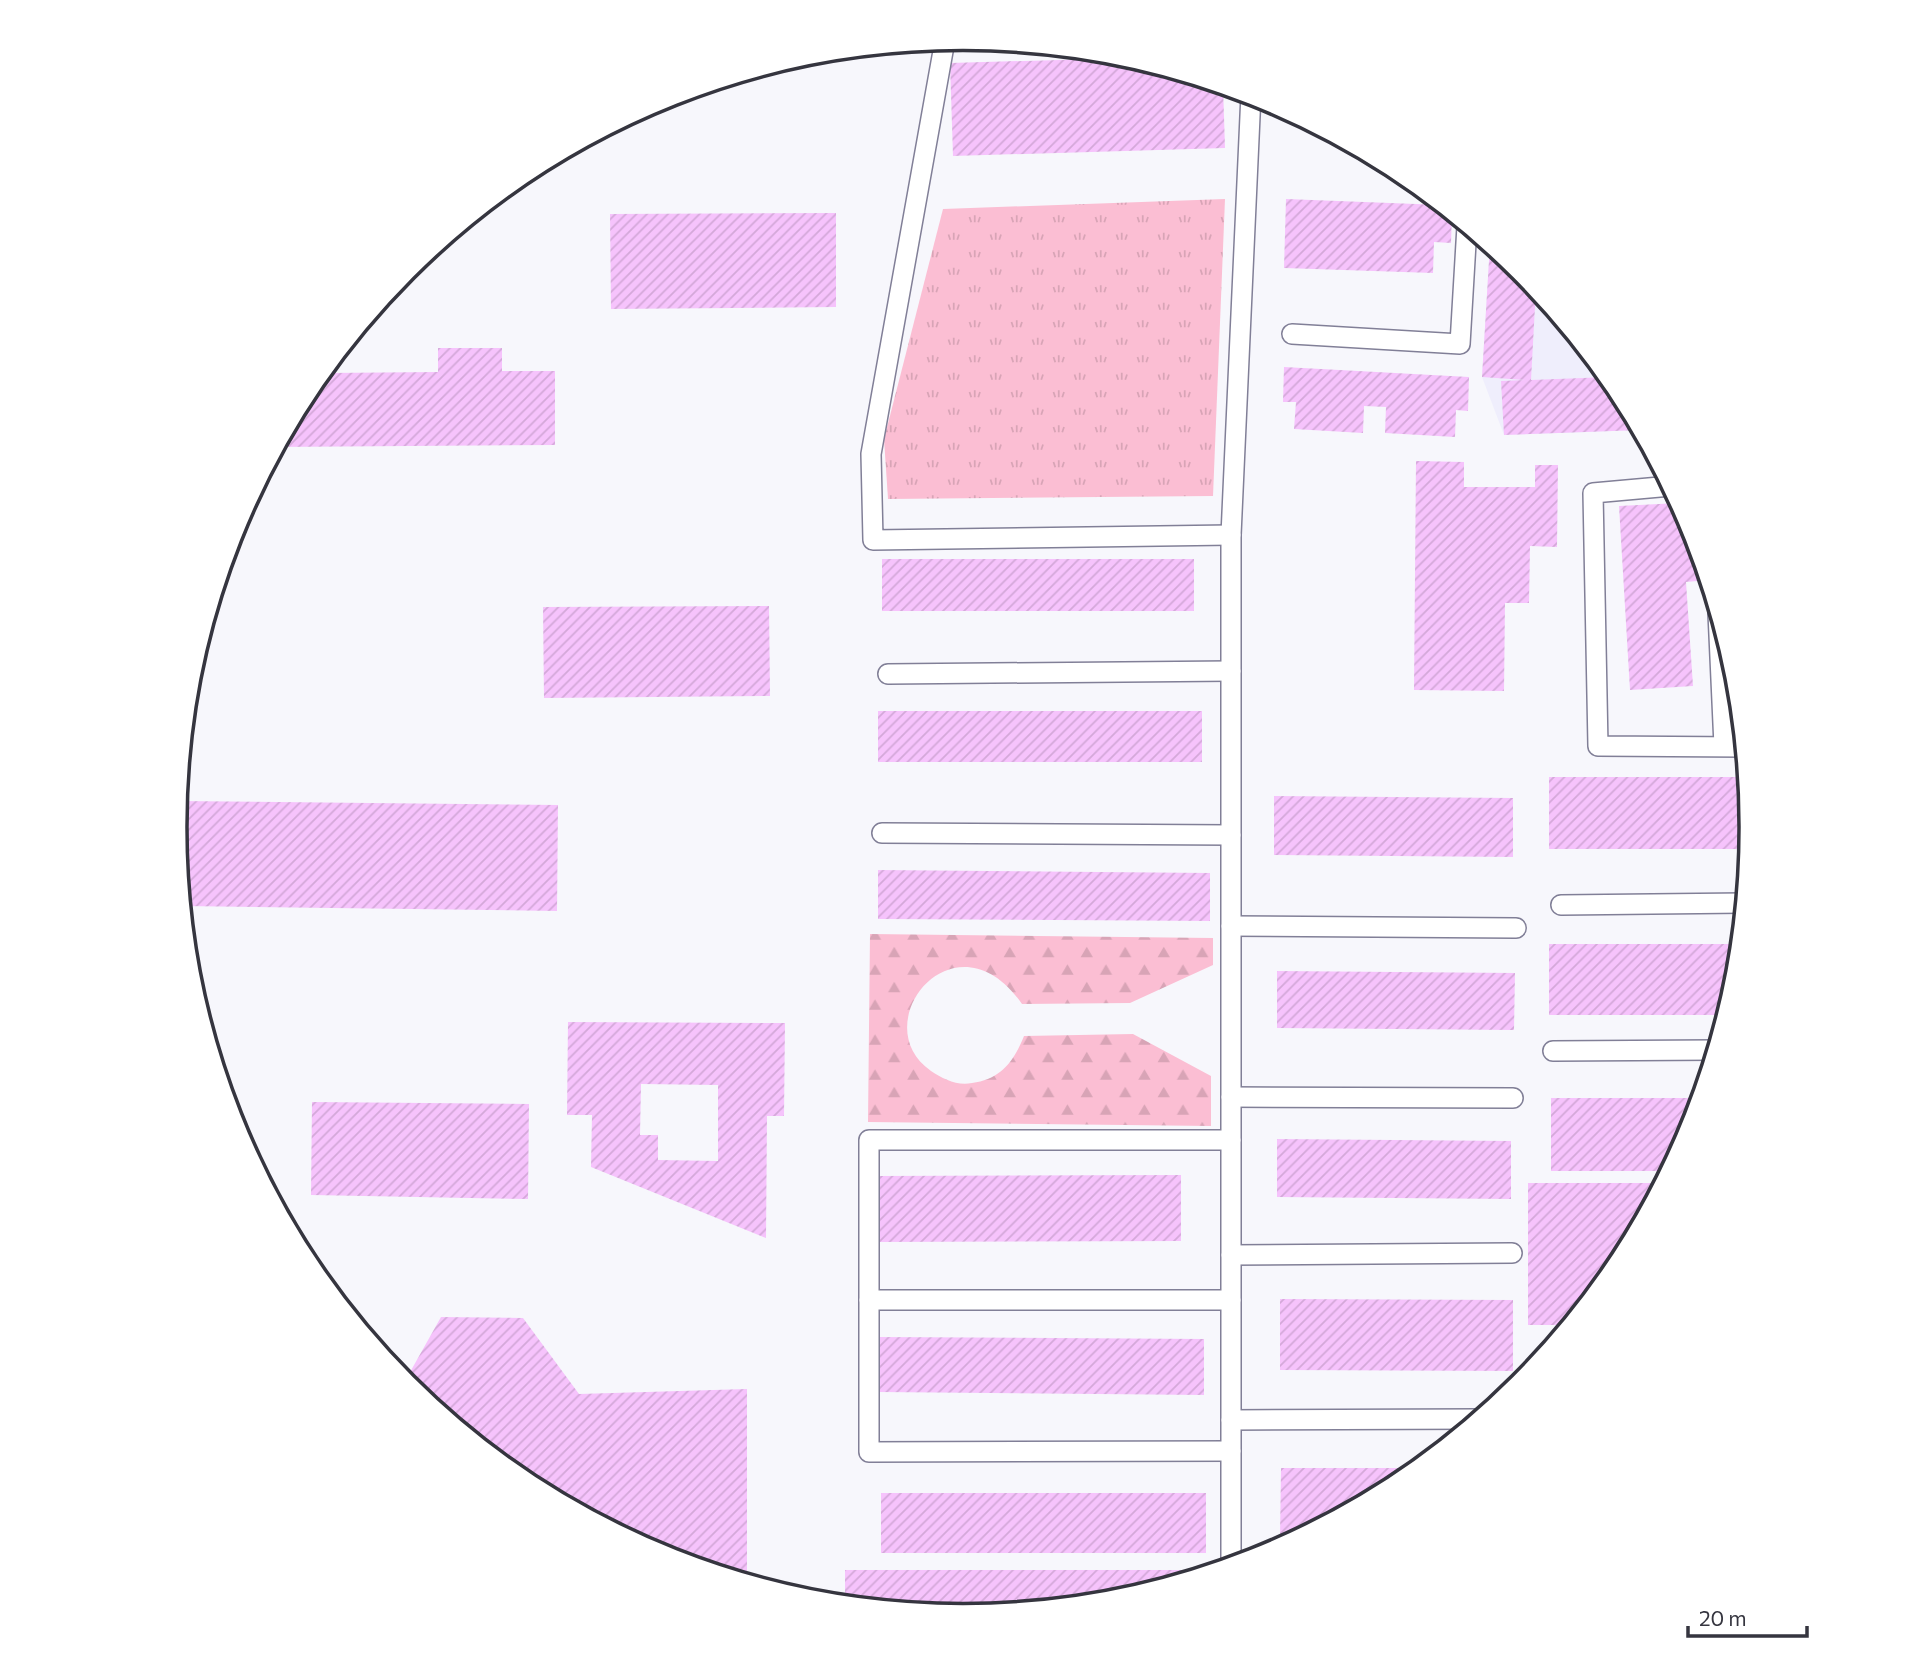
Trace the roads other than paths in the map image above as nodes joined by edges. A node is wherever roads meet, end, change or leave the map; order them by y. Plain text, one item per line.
1 (943, 51) edge
2 (1250, 106) edge
3 (1466, 236) edge
4 (1292, 334) dead end
5 (1660, 487) edge
6 (1231, 535) junction
7 (1720, 658) edge
8 (1231, 671) junction
9 (888, 674) dead end
10 (1724, 746) junction
11 (1735, 747) edge
12 (882, 833) dead end
13 (1231, 835) junction
14 (1735, 903) edge
15 (1561, 905) dead end
16 (1231, 926) junction
17 (1516, 928) dead end
18 (1706, 1050) edge
19 (1553, 1051) dead end
20 (1231, 1097) junction
21 (1513, 1098) dead end
22 (1231, 1140) junction
23 (1512, 1254) dead end
24 (1231, 1255) junction
25 (869, 1300) junction
26 (1231, 1300) junction
27 (1465, 1419) edge
28 (1231, 1420) junction
29 (1231, 1451) junction
30 (1231, 1555) edge

1 - 6 lane
2 - 6 lane
3 - 4 lane
5 - 10 lane
6 - 8 lane
7 - 10 lane
8 - 9 lane
8 - 13 lane
10 - 11 lane
12 - 13 lane
13 - 16 lane
14 - 15 lane
16 - 17 lane
16 - 20 lane
18 - 19 lane
20 - 21 lane
20 - 22 lane
22 - 24 lane
22 - 25 lane
23 - 24 lane
24 - 26 lane
25 - 26 lane
25 - 29 lane
26 - 28 lane
27 - 28 lane
28 - 29 lane
29 - 30 lane

